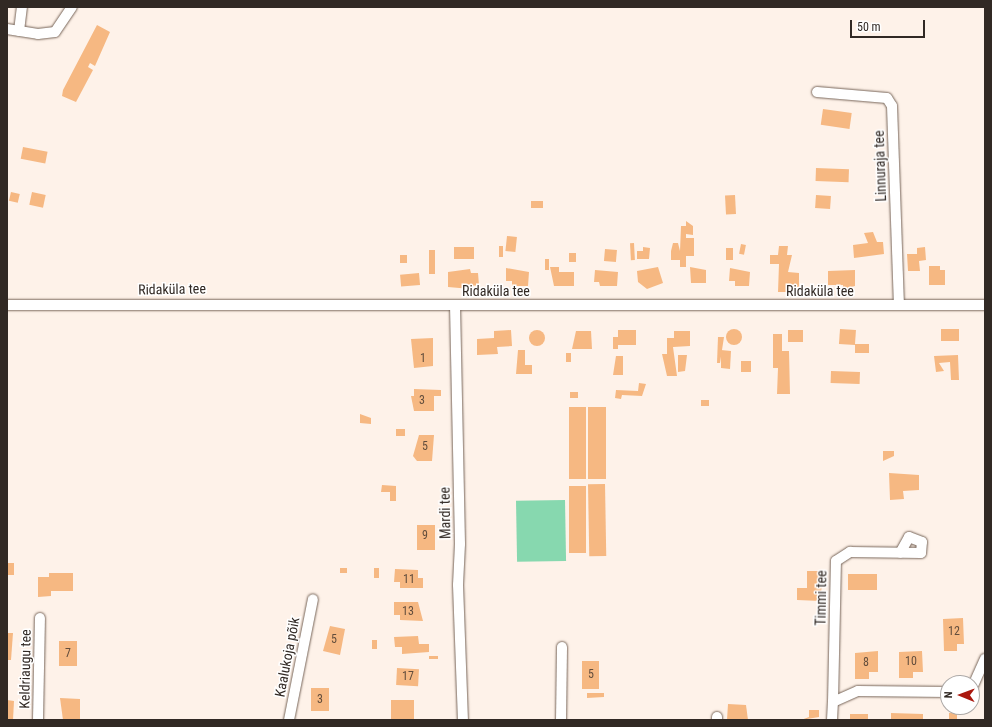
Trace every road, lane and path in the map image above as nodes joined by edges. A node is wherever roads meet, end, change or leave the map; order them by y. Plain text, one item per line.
1 (22, 7) edge
2 (72, 7) edge
3 (7, 29) edge
4 (19, 31) junction
5 (817, 92) dead end
6 (7, 305) edge
7 (455, 305) junction
8 (899, 305) junction
9 (985, 305) edge
10 (900, 553) dead end
11 (313, 599) dead end
12 (40, 618) dead end
13 (562, 646) dead end
14 (985, 659) edge
15 (978, 675) edge
16 (940, 692) edge
17 (834, 702) junction
18 (38, 720) edge
19 (290, 720) edge
20 (463, 720) edge
21 (561, 720) edge
22 (832, 720) edge

1 - 4 street
2 - 4 street
3 - 4 street
5 - 8 street, Linnuraja tee
6 - 7 street, Ridaküla tee
7 - 8 street, Ridaküla tee
7 - 20 street, Mardi tee
8 - 9 street, Ridaküla tee
10 - 17 street, Timmi tee
11 - 19 street, Kaalukoja põik
12 - 18 street, Keldriaugu tee
13 - 21 street
14 - 15 street
16 - 17 street
17 - 22 street, Timmi tee

